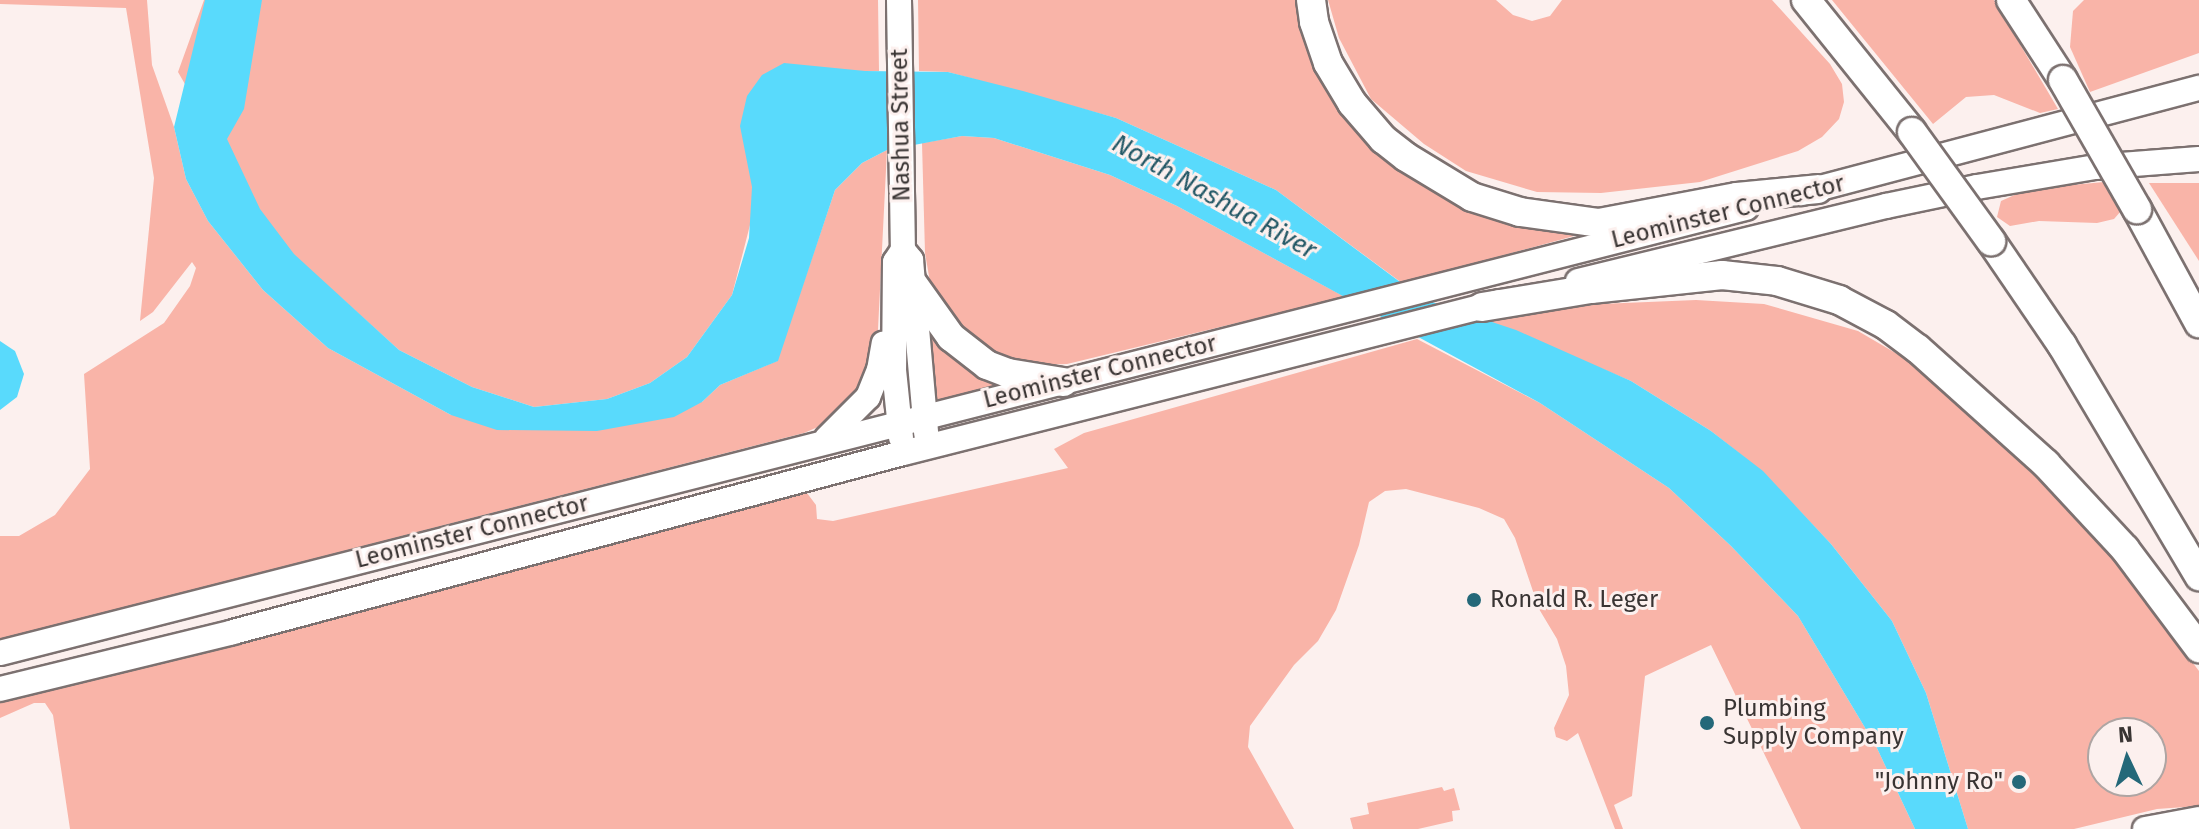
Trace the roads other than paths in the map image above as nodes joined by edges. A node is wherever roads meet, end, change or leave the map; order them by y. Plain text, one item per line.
1 (899, 0) edge
2 (1311, 0) edge
3 (1785, 0) edge
4 (1806, 0) edge
5 (2011, 0) edge
6 (2199, 88) edge
7 (1890, 106) junction
8 (2199, 159) edge
9 (1818, 189) junction
10 (2159, 250) junction
11 (899, 256) junction
12 (914, 285) junction
13 (1564, 289) junction
14 (2199, 304) edge
15 (1482, 307) joint
16 (2199, 323) edge
17 (1063, 382) junction
18 (924, 417) junction
19 (899, 424) junction
20 (822, 442) junction
21 (929, 447) junction
22 (903, 453) junction
23 (2199, 576) edge
24 (2199, 648) edge
25 (0, 653) edge
26 (0, 689) edge
27 (2199, 819) edge
28 (2145, 829) edge

1 - 11 main road, Nashua Street
2 - 9 highway
3 - 7 highway
4 - 7 highway
5 - 10 highway, bridge
6 - 9 main road, Leominster Connector
7 - 23 highway, bridge
8 - 13 main road, Leominster Connector
9 - 17 main road, Leominster Connector
10 - 14 highway
10 - 16 highway
11 - 12 main road, Nashua Street
11 - 19 main road, Nashua Street
11 - 20 main road
12 - 17 highway
12 - 18 main road, Nashua Street
13 - 15 highway
13 - 24 highway
15 - 21 main road, Leominster Connector
17 - 18 main road, Leominster Connector
18 - 19 main road, Leominster Connector
18 - 21 main road, Nashua Street
19 - 20 main road, Leominster Connector
19 - 22 main road, Nashua Street
20 - 25 main road, Leominster Connector
21 - 22 main road, Leominster Connector
22 - 26 main road, Leominster Connector
27 - 28 main road

